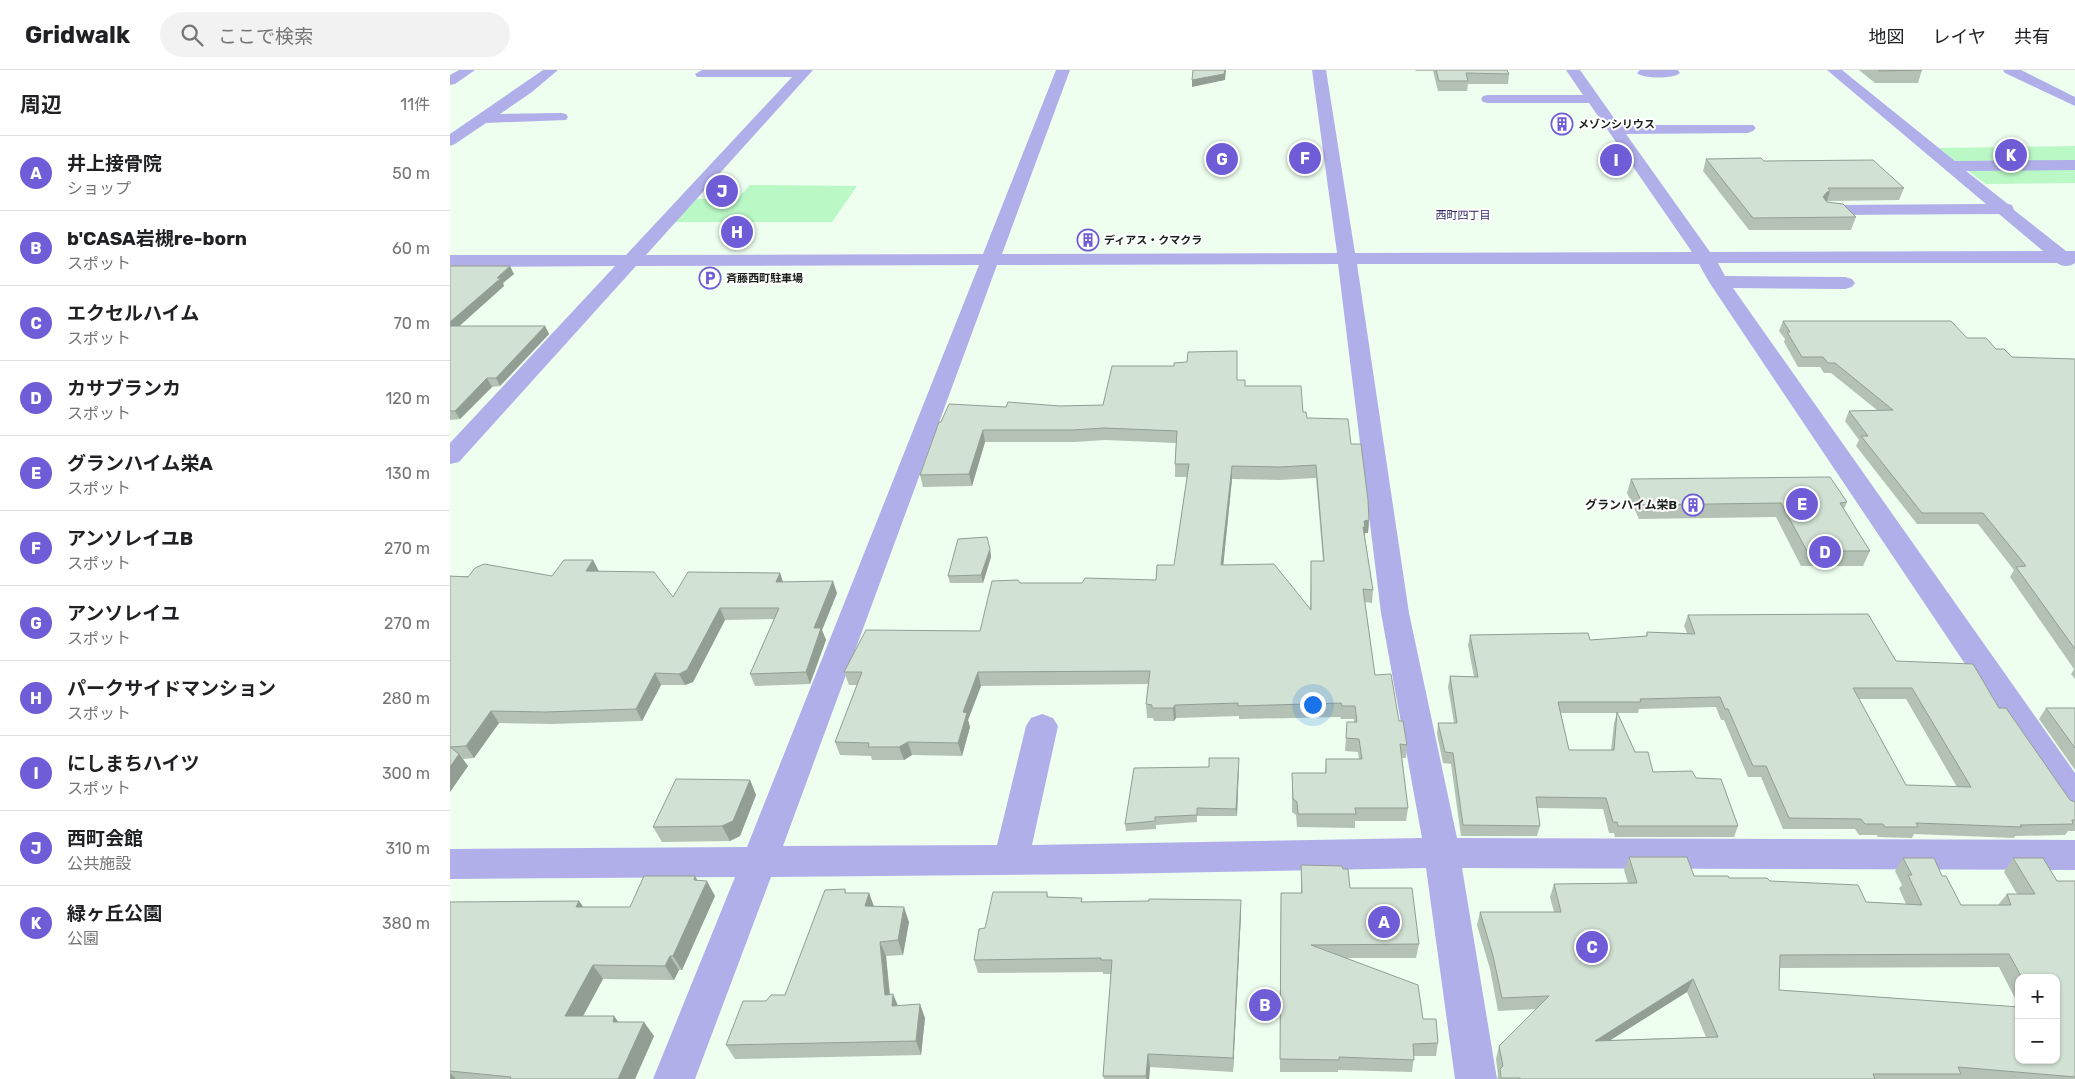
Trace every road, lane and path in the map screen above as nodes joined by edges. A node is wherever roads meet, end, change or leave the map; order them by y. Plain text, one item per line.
1 (468, 70) edge
2 (551, 70) edge
3 (1063, 70) edge
4 (1319, 70) edge
5 (1573, 70) edge
6 (1671, 70) edge
7 (1834, 70) edge
8 (2010, 70) edge
9 (804, 72) edge
10 (1644, 73) dead end
11 (702, 74) dead end
12 (450, 81) edge
13 (1488, 99) dead end
14 (1593, 99) junction
15 (2075, 102) edge
16 (561, 117) dead end
17 (481, 119) junction
18 (1748, 128) dead end
19 (1615, 130) junction
20 (450, 141) edge
21 (2075, 165) edge
22 (1953, 166) junction
23 (1830, 210) edge
24 (2006, 210) junction
25 (1705, 258) junction
26 (1347, 259) junction
27 (2070, 260) edge
28 (450, 261) edge
29 (630, 261) junction
30 (988, 262) junction
31 (1719, 282) junction
32 (1845, 283) dead end
33 (450, 457) edge
34 (1042, 726) dead end
35 (2075, 800) edge
36 (1442, 853) junction
37 (2075, 855) edge
38 (1011, 860) junction
39 (759, 862) junction
40 (450, 864) edge
41 (674, 1079) edge
42 (1476, 1079) edge

1 - 12 street
2 - 17 street
3 - 30 street
4 - 26 street
5 - 14 street
6 - 10 street
7 - 22 street
8 - 15 street
9 - 11 street
9 - 29 street
13 - 14 street
14 - 19 street
16 - 17 street
17 - 20 street
18 - 19 street
19 - 25 street
21 - 22 street
22 - 24 street
23 - 24 street
24 - 27 street
25 - 26 street
25 - 27 street
25 - 31 street
26 - 30 street
26 - 36 street
28 - 29 street
29 - 30 street
29 - 33 street
30 - 39 street
31 - 32 street
31 - 35 street
34 - 38 street
36 - 37 street
36 - 38 street
36 - 42 street
38 - 39 street
39 - 40 street
39 - 41 street

